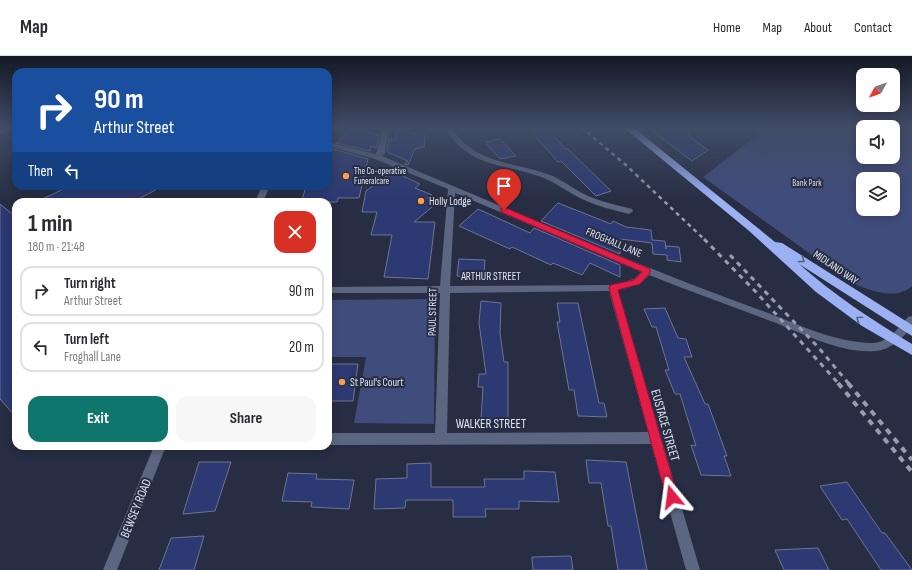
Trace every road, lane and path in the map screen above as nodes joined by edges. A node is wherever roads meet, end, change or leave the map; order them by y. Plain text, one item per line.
1 (355, 151) edge
2 (382, 151) edge
3 (468, 151) edge
4 (662, 151) edge
5 (378, 157) junction
6 (452, 188) junction
7 (629, 211) dead end
8 (752, 228) junction
9 (647, 271) junction
10 (445, 288) junction
11 (613, 288) junction
12 (332, 290) edge
13 (910, 326) edge
14 (892, 340) junction
15 (912, 350) edge
16 (332, 438) edge
17 (441, 438) junction
18 (655, 438) junction
19 (158, 450) edge
20 (110, 570) edge
21 (693, 570) edge

1 - 5 street, FROGHALL LANE
2 - 5 street
3 - 7 street
4 - 8 highway, MIDLAND WAY
5 - 6 street, FROGHALL LANE
6 - 9 street, FROGHALL LANE
6 - 10 street, PAUL STREET
8 -> 13 highway, MIDLAND WAY
14 -> 8 highway, MIDLAND WAY
9 - 11 street, ARTHUR STREET
9 - 14 street, FROGHALL LANE
10 - 11 street, ARTHUR STREET
10 - 12 street, ARTHUR STREET
10 - 17 street, PAUL STREET
11 - 18 street, EUSTACE STREET
13 - 14 street, FROGHALL LANE
14 - 15 highway
16 - 17 street, WALKER STREET
17 - 18 street, WALKER STREET
18 - 21 street, EUSTACE STREET
19 - 20 street, BEWSEY ROAD

